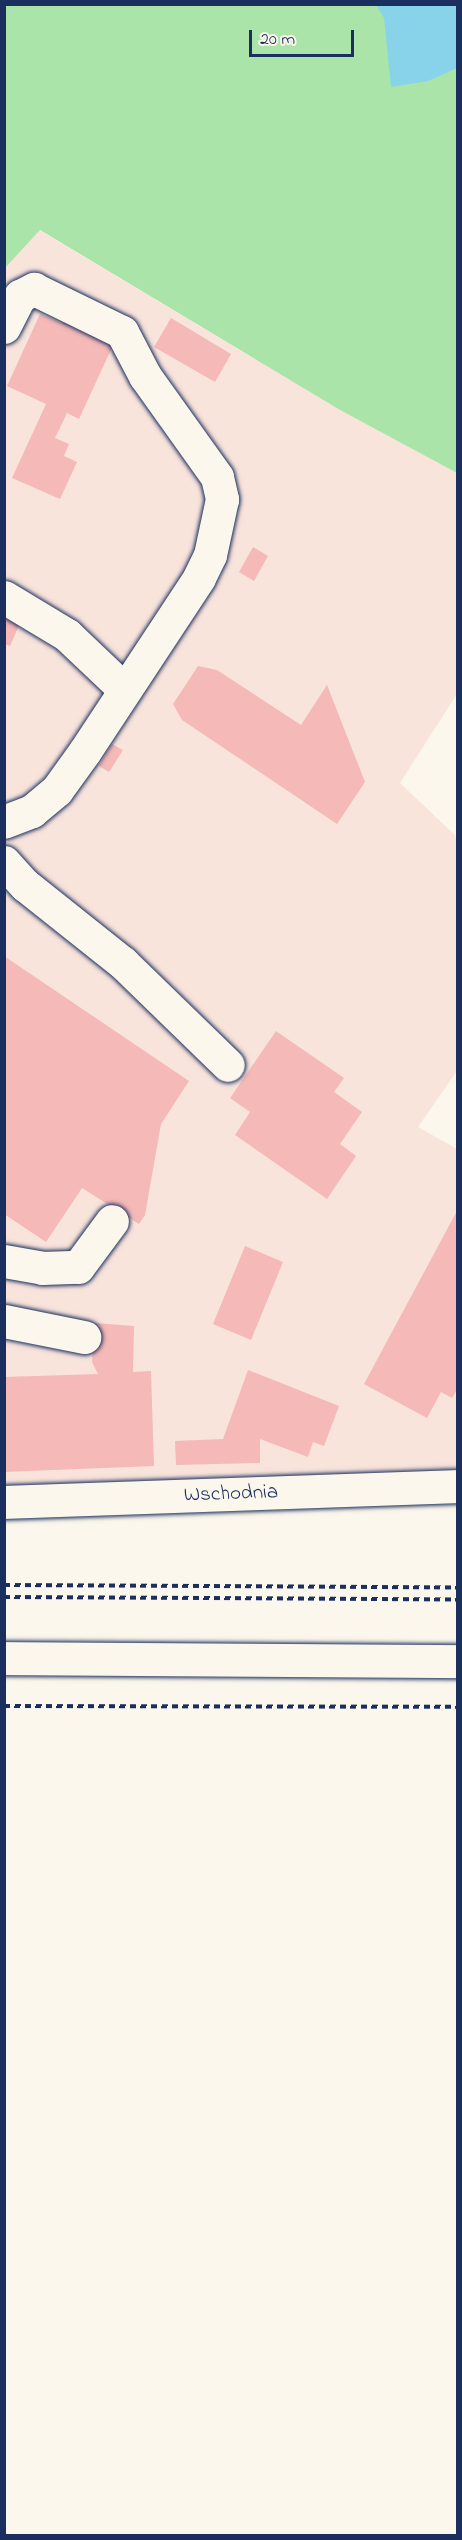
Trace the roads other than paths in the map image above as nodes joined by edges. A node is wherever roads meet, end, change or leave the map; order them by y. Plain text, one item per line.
1 (4, 327) edge
2 (4, 597) edge
3 (124, 689) junction
4 (4, 822) edge
5 (4, 862) edge
6 (228, 1065) dead end
7 (112, 1221) dead end
8 (4, 1261) edge
9 (4, 1322) edge
10 (84, 1337) dead end
11 (458, 1486) edge
12 (4, 1502) edge
13 (4, 1658) edge
14 (458, 1661) edge

1 - 3 street
2 - 3 street
3 - 4 street
5 - 6 street
7 - 8 street
9 - 10 street
11 - 12 street, Wschodnia
13 - 14 street

